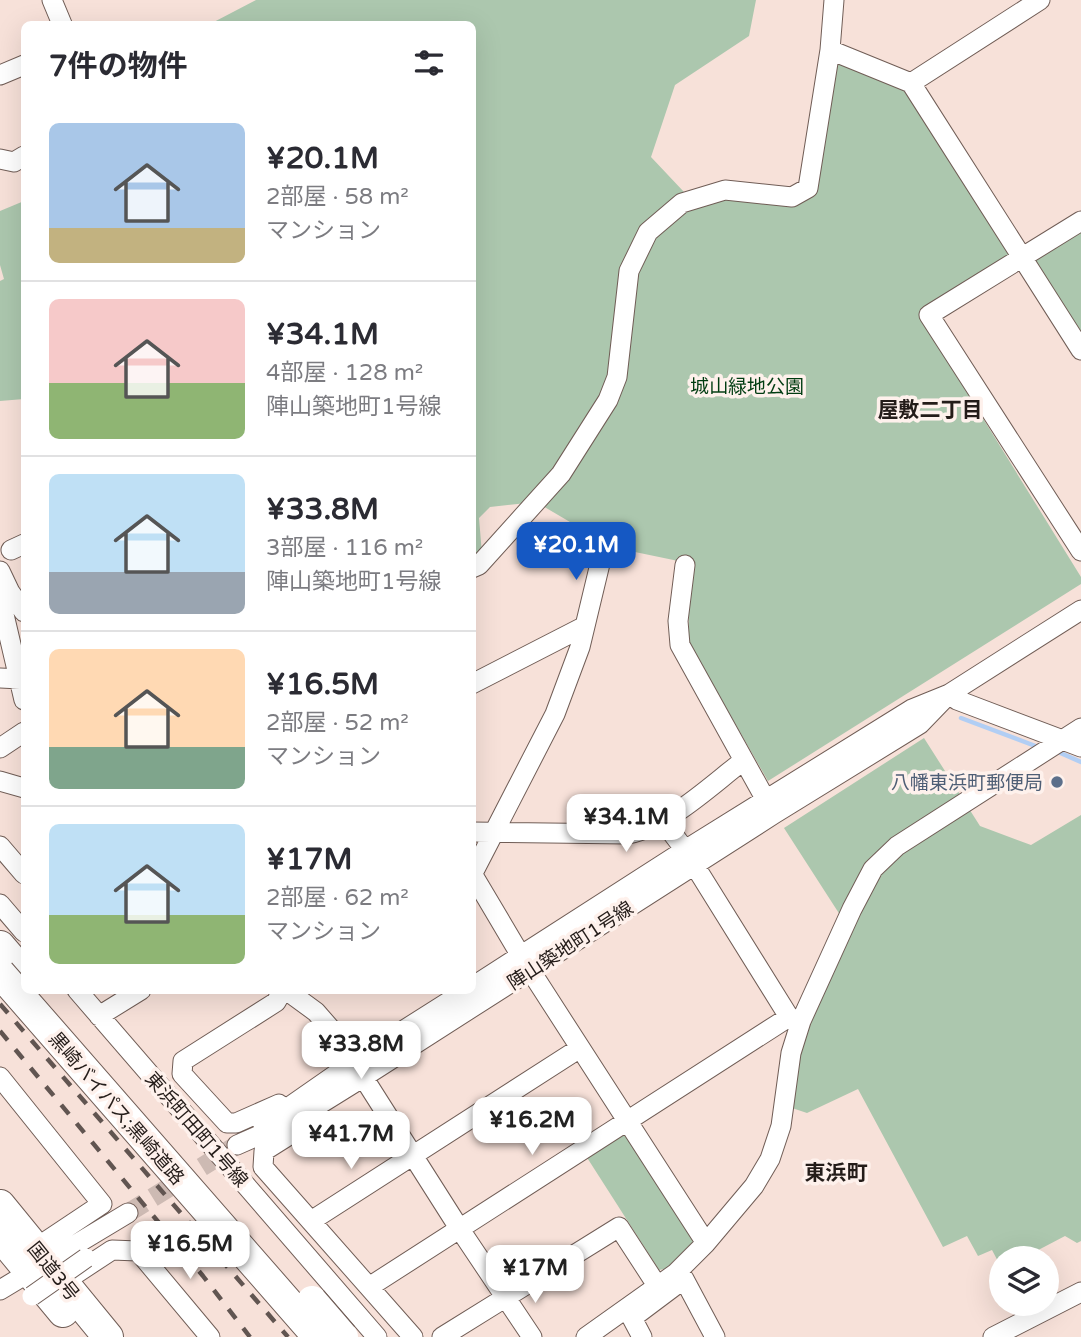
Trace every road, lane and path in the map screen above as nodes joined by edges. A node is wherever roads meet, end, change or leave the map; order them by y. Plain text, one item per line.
1 (52, 0) edge
2 (834, 0) edge
3 (1040, 0) edge
4 (61, 21) edge
5 (830, 50) junction
6 (21, 66) edge
7 (0, 75) edge
8 (911, 83) junction
9 (21, 158) edge
10 (0, 159) edge
11 (1081, 221) edge
12 (1021, 259) junction
13 (1081, 350) edge
14 (604, 547) dead end
15 (1081, 551) edge
16 (685, 565) dead end
17 (476, 566) edge
18 (0, 571) edge
19 (10, 592) junction
20 (21, 608) edge
21 (1081, 610) edge
22 (583, 627) junction
23 (10, 679) edge
24 (476, 682) edge
25 (949, 694) junction
26 (21, 696) edge
27 (1081, 729) edge
28 (21, 734) edge
29 (1067, 743) edge
30 (0, 748) edge
31 (743, 761) junction
32 (0, 781) edge
33 (21, 787) edge
34 (770, 807) junction
35 (663, 821) junction
36 (476, 832) edge
37 (496, 832) junction
38 (0, 846) edge
39 (689, 858) junction
40 (476, 869) edge
41 (21, 870) edge
42 (476, 880) edge
43 (0, 904) edge
44 (21, 928) edge
45 (0, 946) edge
46 (526, 964) junction
47 (21, 970) edge
48 (0, 973) edge
49 (476, 985) edge
50 (43, 994) edge
51 (80, 994) edge
52 (135, 994) edge
53 (281, 994) edge
54 (290, 994) edge
55 (462, 994) edge
56 (99, 1016) junction
57 (795, 1019) junction
58 (580, 1048) junction
59 (357, 1071) junction
60 (0, 1077) edge
61 (295, 1110) junction
62 (627, 1120) junction
63 (412, 1155) junction
64 (0, 1205) edge
65 (128, 1213) tunnel mouth
66 (311, 1221) junction
67 (459, 1228) junction
68 (0, 1236) edge
69 (706, 1243) junction
70 (86, 1258) dead end
71 (42, 1272) junction
72 (369, 1287) junction
73 (658, 1287) junction
74 (0, 1290) edge
75 (1081, 1292) edge
76 (505, 1296) junction
77 (83, 1337) edge
78 (108, 1337) edge
79 (210, 1337) edge
80 (318, 1337) edge
81 (343, 1337) edge
82 (377, 1337) edge
83 (413, 1337) edge
84 (442, 1337) edge
85 (532, 1337) edge
86 (586, 1337) edge
87 (642, 1337) edge
88 (715, 1337) edge
89 (993, 1337) edge

1 - 4 street
2 - 5 street
3 - 8 street
5 - 8 street
5 - 17 street
6 - 7 street
8 - 12 street
9 - 10 street
11 - 12 street
12 - 13 street
12 - 15 street
14 - 22 street
16 - 31 street
18 - 19 street
19 - 20 street
19 - 23 street
21 - 25 street, 陣山築地町1号線
22 - 24 street
22 - 37 street
23 - 26 street
25 - 29 street
25 - 34 street, 陣山築地町1号線
27 - 29 street
28 - 30 street
29 - 57 street
31 - 34 street
31 - 35 street
32 - 33 street
34 - 39 street, 陣山築地町1号線
35 - 37 street
35 - 39 street
36 - 37 street
37 - 40 street
38 - 41 street
39 - 46 street, 陣山築地町1号線
39 - 57 street
42 - 46 street
43 - 44 street
45 - 47 highway
46 - 49 street, 陣山築地町1号線
46 - 58 street
46 - 59 street, 陣山築地町1号線
48 - 80 highway, 黒崎バイパス;黒崎道路, bridge
50 - 81 highway, 黒崎バイパス;黒崎道路, bridge
51 - 56 street, 東浜町田町1号線
52 - 56 street
53 - 61 street
54 - 59 street
55 - 59 street, 陣山築地町1号線
56 - 82 street, 東浜町田町1号線
57 - 62 street
57 - 69 street
58 - 62 street
58 - 63 street
59 - 61 street, 陣山築地町1号線
59 - 63 street
60 - 71 street
61 - 66 street
62 - 67 street
62 - 69 street
63 - 66 street
63 - 67 street
64 - 71 highway, 国道3号
65 - 71 street
66 - 72 street
67 - 72 street
67 - 76 street
68 - 71 highway, 国道3号
69 - 73 street
70 - 71 street, bridge
71 - 74 street
71 - 77 highway, 国道3号
71 - 78 highway, 国道3号
71 - 79 street
72 - 83 street
73 - 76 street
73 - 86 street
75 - 89 street
76 - 84 street
76 - 85 street
87 - 88 street

